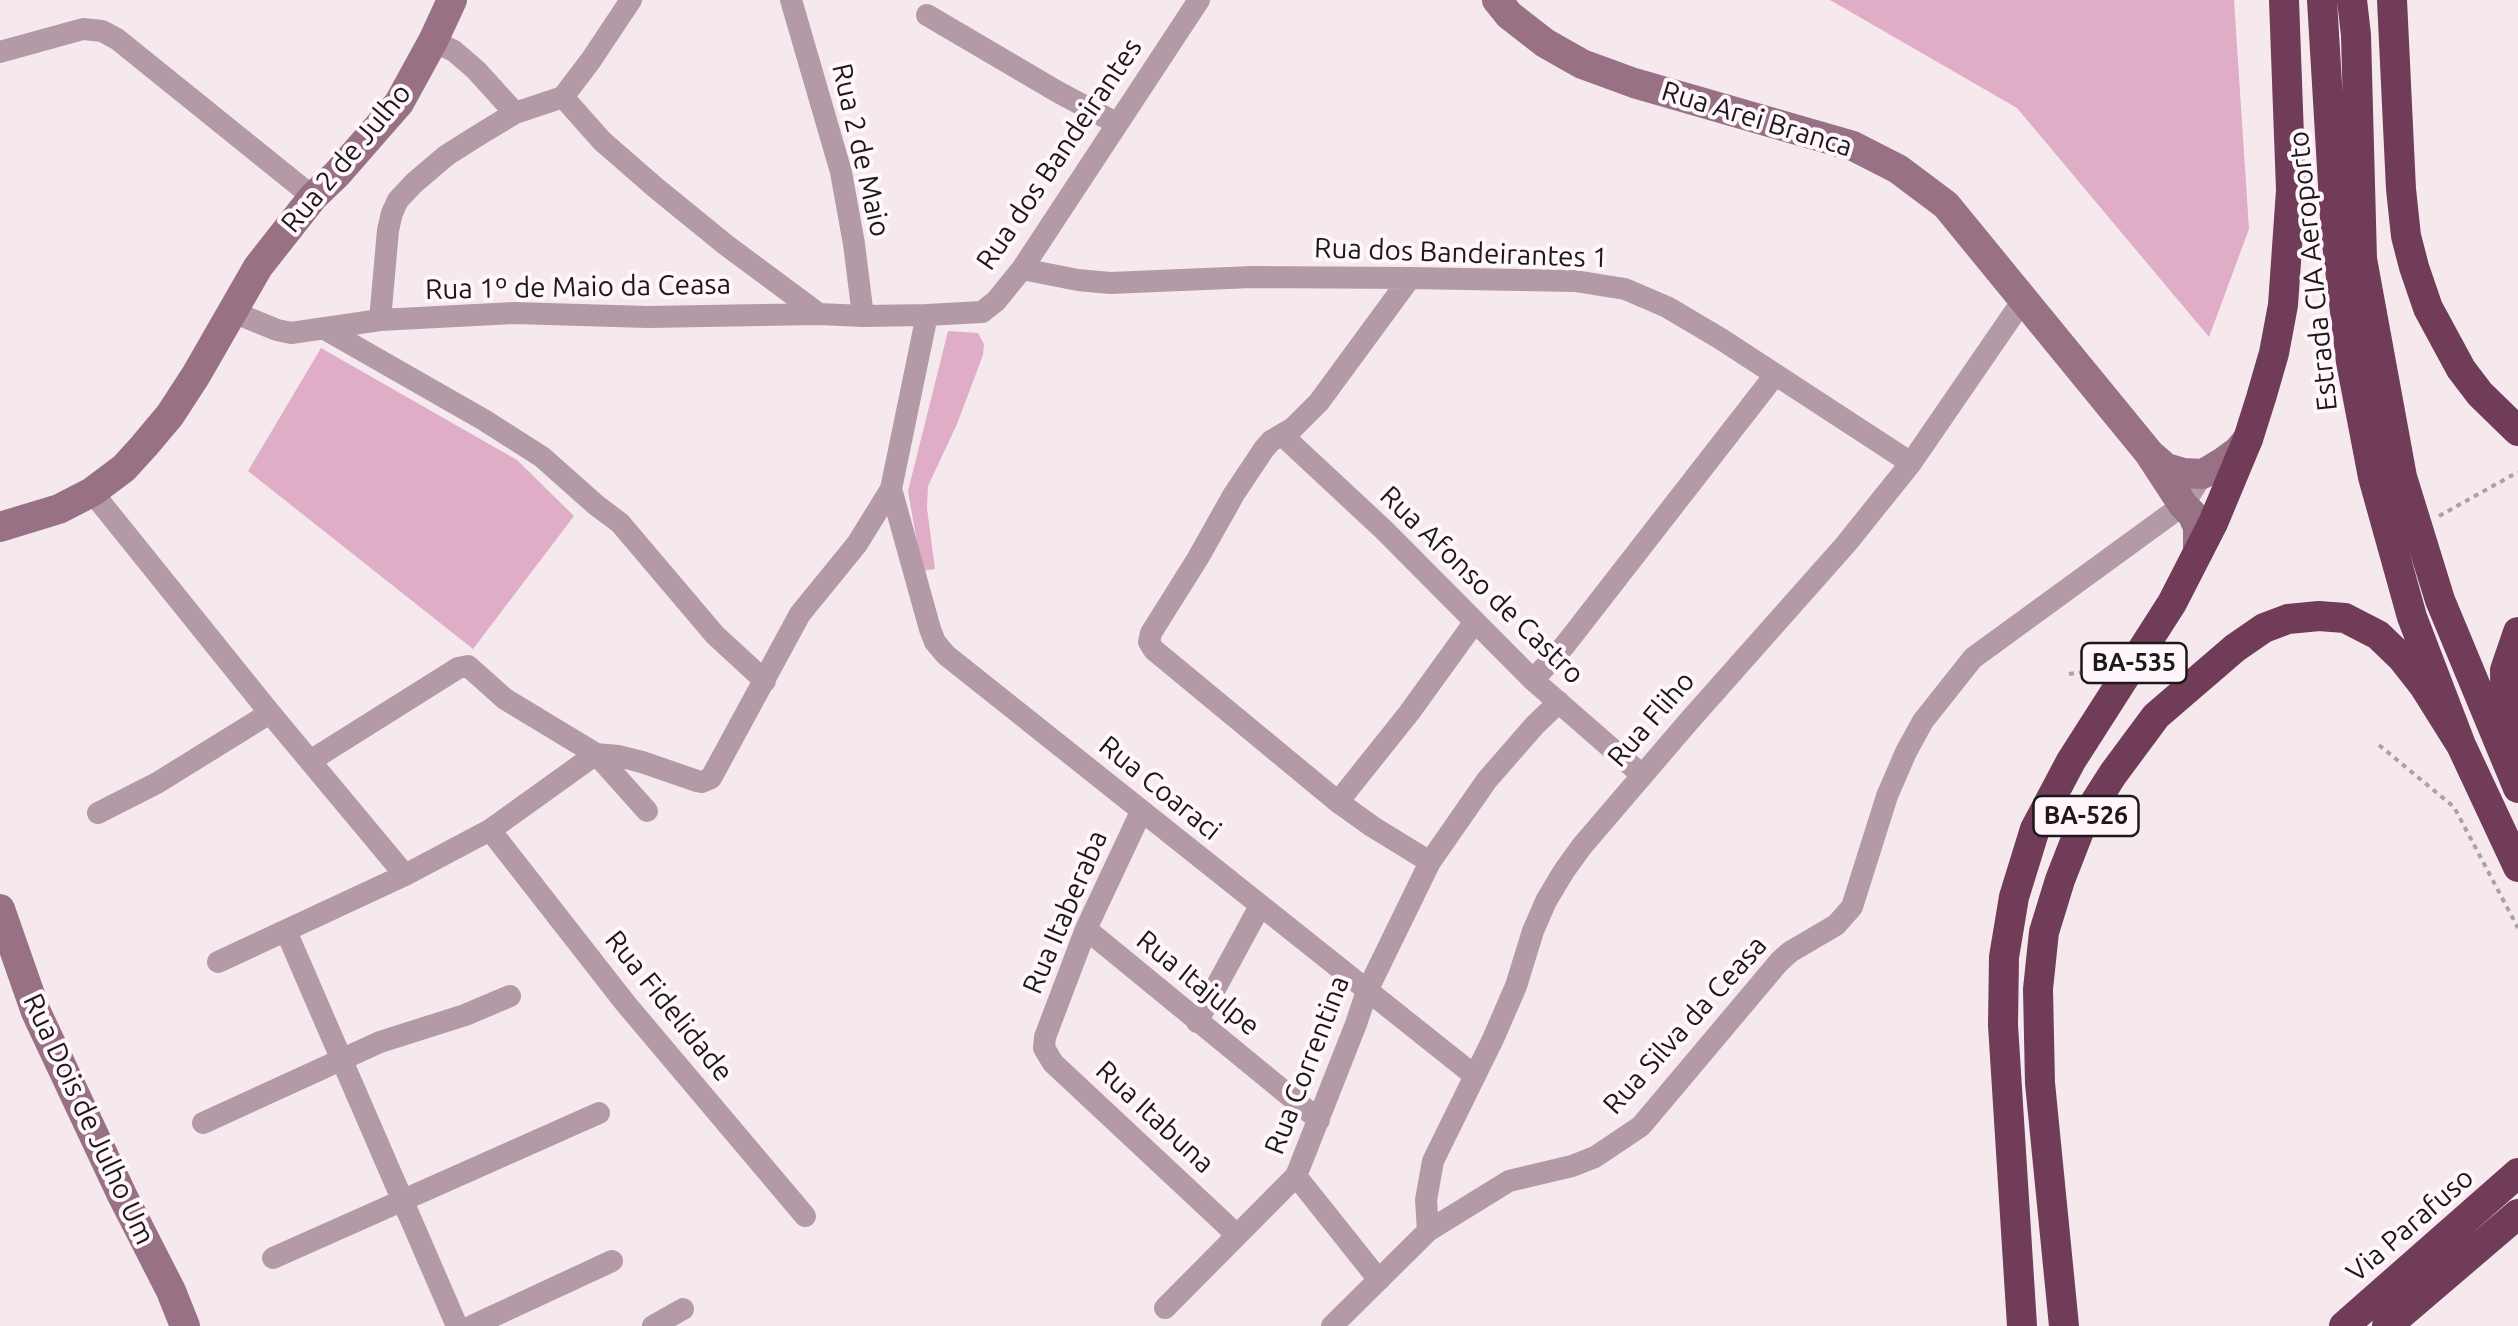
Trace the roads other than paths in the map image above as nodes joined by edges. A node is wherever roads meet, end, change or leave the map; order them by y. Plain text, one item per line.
1 (452, 0) edge
2 (630, 0) edge
3 (792, 0) edge
4 (1198, 0) edge
5 (1498, 0) edge
6 (2284, 0) edge
7 (2322, 0) edge
8 (2352, 0) edge
9 (2392, 0) edge
10 (928, 15) dead end
11 (434, 40) junction
12 (0, 52) edge
13 (563, 97) junction
14 (515, 113) junction
15 (1116, 123) junction
16 (313, 197) junction
17 (1022, 268) junction
18 (1410, 278) junction
19 (2023, 300) junction
20 (233, 312) junction
21 (820, 314) junction
22 (928, 315) junction
23 (862, 316) junction
24 (380, 320) junction
25 (323, 328) junction
26 (1776, 374) junction
27 (2518, 432) edge
28 (1282, 435) junction
29 (2248, 439) junction
30 (2149, 453) junction
31 (1911, 463) junction
32 (2202, 474) junction
33 (891, 488) junction
34 (92, 492) junction
35 (2182, 505) junction
36 (0, 527) edge
37 (2198, 552) junction
38 (1474, 623) junction
39 (2518, 632) edge
40 (1532, 680) junction
41 (765, 681) junction
42 (1559, 702) junction
43 (270, 713) junction
44 (2461, 744) junction
45 (596, 754) junction
46 (310, 761) junction
47 (1642, 775) junction
48 (2512, 775) edge
49 (1338, 802) junction
50 (647, 811) dead end
51 (1141, 812) junction
52 (98, 813) dead end
53 (490, 830) junction
54 (1430, 862) junction
55 (2518, 866) edge
56 (406, 875) junction
57 (1260, 906) junction
58 (0, 910) edge
59 (1086, 929) junction
60 (286, 931) junction
61 (218, 962) dead end
62 (1367, 991) junction
63 (510, 996) dead end
64 (1197, 1022) junction
65 (1046, 1037) joint
66 (342, 1058) junction
67 (1476, 1076) junction
68 (599, 1113) dead end
69 (1319, 1120) junction
70 (203, 1124) dead end
71 (2518, 1174) edge
72 (1296, 1176) junction
73 (401, 1201) junction
74 (2518, 1214) edge
75 (805, 1216) dead end
76 (1428, 1231) junction
77 (1237, 1234) junction
78 (274, 1258) dead end
79 (612, 1262) dead end
80 (1379, 1280) junction
81 (1165, 1308) dead end
82 (684, 1309) dead end
83 (186, 1326) edge
84 (457, 1326) edge
85 (472, 1326) edge
86 (653, 1326) edge
87 (1332, 1326) edge
88 (2022, 1326) edge
89 (2064, 1326) edge
90 (2344, 1326) edge
91 (2387, 1326) edge

1 - 11 main road, Rua 2 de Julho
2 - 13 street
3 - 23 street, Rua 2 de Maio
4 - 15 street, Rua dos Bandeirantes
5 - 19 main road, Rua Arei Branca
6 - 29 highway, BA-535
7 - 44 highway, Estrada CIA Aeroporto / BA-526
8 - 48 highway, Estrada CIA Aeroporto
9 - 27 highway
10 - 15 street
11 - 14 street
11 - 16 main road, Rua 2 de Julho
12 - 16 street
13 - 14 street
13 - 21 street
14 - 24 street
15 - 17 street, Rua dos Bandeirantes
16 - 20 main road, Rua 2 de Julho
17 - 18 street, Rua dos Bandeirantes 1
17 - 22 street, Rua dos Bandeirantes
18 - 26 street, Rua dos Bandeirantes 1
18 - 28 street
19 - 30 main road, Rua Arei Branca
19 - 31 street, Rua Fliho
20 - 25 street, Rua 1º de Maio da Ceasa
20 - 34 main road, Rua 2 de Julho
21 - 23 street, Rua 1º de Maio da Ceasa
21 - 24 street, Rua 1º de Maio da Ceasa
22 - 23 street, Rua 1º de Maio da Ceasa
22 - 33 street
24 - 25 street, Rua 1º de Maio da Ceasa
25 - 41 street
26 - 31 street, Rua dos Bandeirantes 1
26 - 40 street
28 - 38 street, Rua Afonso de Castro
28 - 49 street
29 - 32 main road
29 - 37 highway, BA-535
30 - 32 main road, Rua Arei Branca
30 - 35 main road, Rua Arei Branca
31 - 47 street, Rua Fliho
32 - 35 street, Rua Silva da Ceasa
33 - 41 street
33 - 51 street, Rua Coaraci
34 - 36 main road, Rua 2 de Julho
34 - 43 street
35 - 37 main road, Rua Arei Branca
35 - 76 street, Rua Silva da Ceasa
37 - 88 highway, BA-535
38 - 40 street, Rua Afonso de Castro
38 - 49 street
39 - 48 highway
40 - 42 street, Rua Afonso de Castro
41 - 45 street
42 - 47 street, Rua Afonso de Castro
42 - 54 street, Rua Correntina
43 - 46 street
43 - 52 street
44 - 55 highway, Estrada CIA Aeroporto / BA-526
44 - 89 highway, BA-526
45 - 46 street
45 - 50 street
45 - 53 street
46 - 56 street
47 - 67 street, Rua Fliho
49 - 54 street
51 - 57 street, Rua Coaraci
51 - 59 street, Rua Itaberaba
53 - 56 street
53 - 75 street, Rua Fidelidade
54 - 62 street, Rua Correntina
56 - 60 street
57 - 62 street, Rua Coaraci
57 - 64 street
58 - 83 main road, Rua Dois de Julho Um
59 - 64 street, Rua Itajulpe
59 - 65 street, Rua Itaberaba
60 - 61 street
60 - 66 street
62 - 67 street, Rua Coaraci
62 - 69 street, Rua Correntina
63 - 66 street
64 - 69 street, Rua Itajulpe
65 - 77 street, Rua Itabuna
66 - 70 street
66 - 73 street
67 - 76 street, Rua Fliho
68 - 73 street
69 - 72 street, Rua Correntina
71 - 90 highway, Via Parafuso
72 - 77 street, Rua Correntina
72 - 80 street
73 - 78 street
73 - 84 street
74 - 91 highway
76 - 80 street, Rua Silva da Ceasa
77 - 81 street, Rua Correntina
79 - 85 street
80 - 87 street, Rua Silva da Ceasa
82 - 86 street

